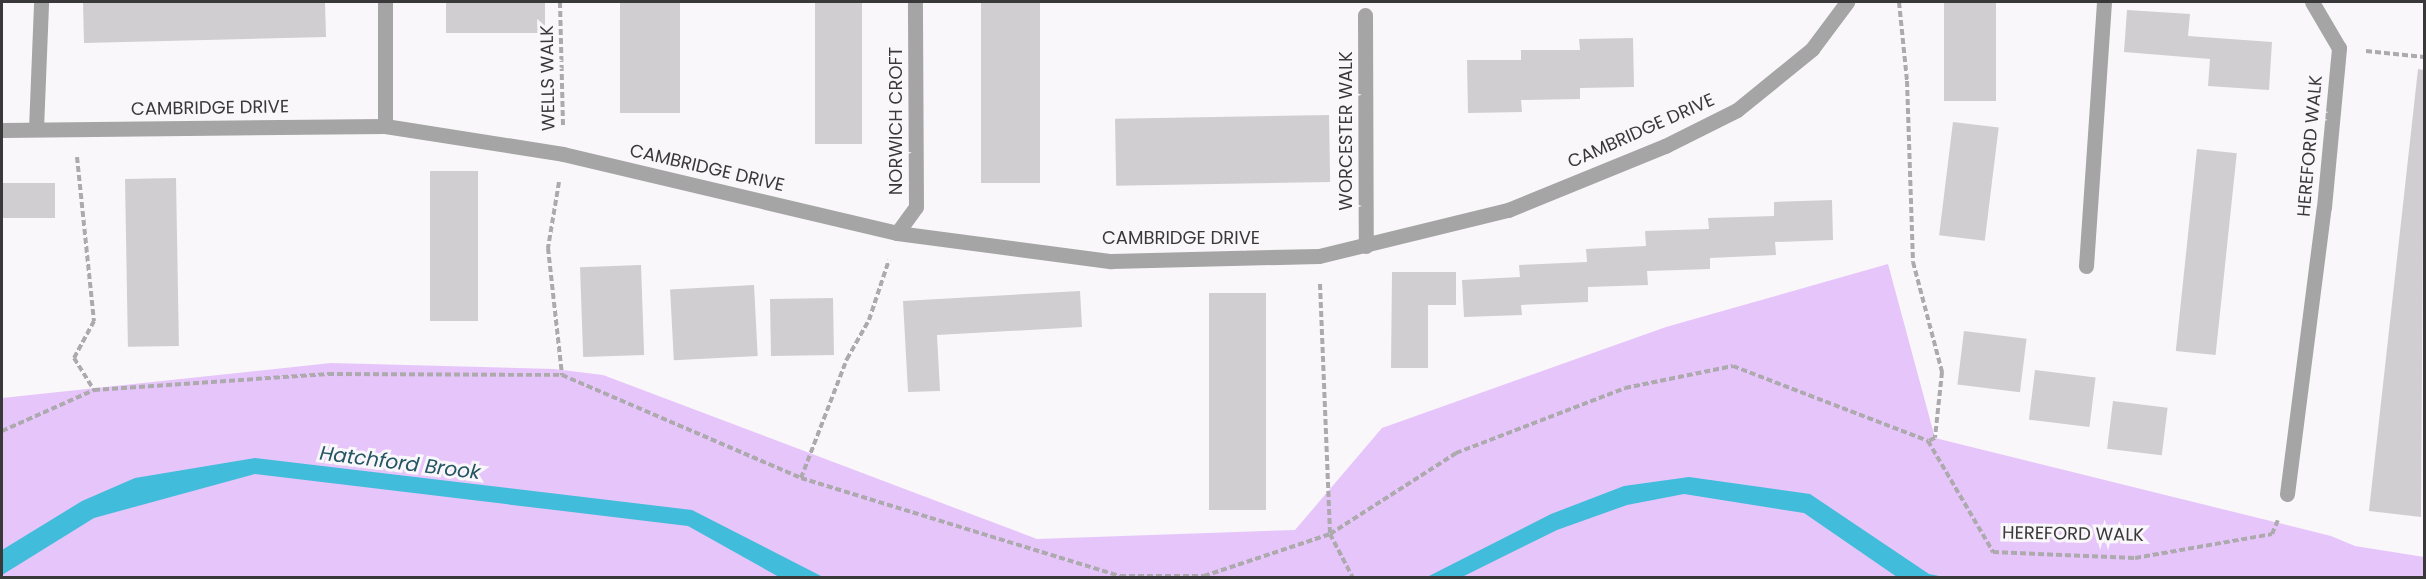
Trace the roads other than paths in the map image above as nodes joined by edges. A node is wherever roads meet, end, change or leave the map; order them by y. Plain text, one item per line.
1 (41, 2) edge
2 (385, 2) edge
3 (915, 2) edge
4 (1847, 2) edge
5 (2104, 2) edge
6 (2312, 2) edge
7 (1365, 15) dead end
8 (384, 126) junction
9 (36, 129) junction
10 (2, 130) edge
11 (897, 233) junction
12 (1366, 246) junction
13 (2086, 266) dead end
14 (2287, 494) road end

1 - 9 street
2 - 8 street
3 - 11 street, NORWICH CROFT
4 - 12 street, CAMBRIDGE DRIVE
5 - 13 street
6 - 14 street, HEREFORD WALK
7 - 12 street, WORCESTER WALK
8 - 9 street, CAMBRIDGE DRIVE
8 - 11 street, CAMBRIDGE DRIVE
9 - 10 street, CAMBRIDGE DRIVE
11 - 12 street, CAMBRIDGE DRIVE

